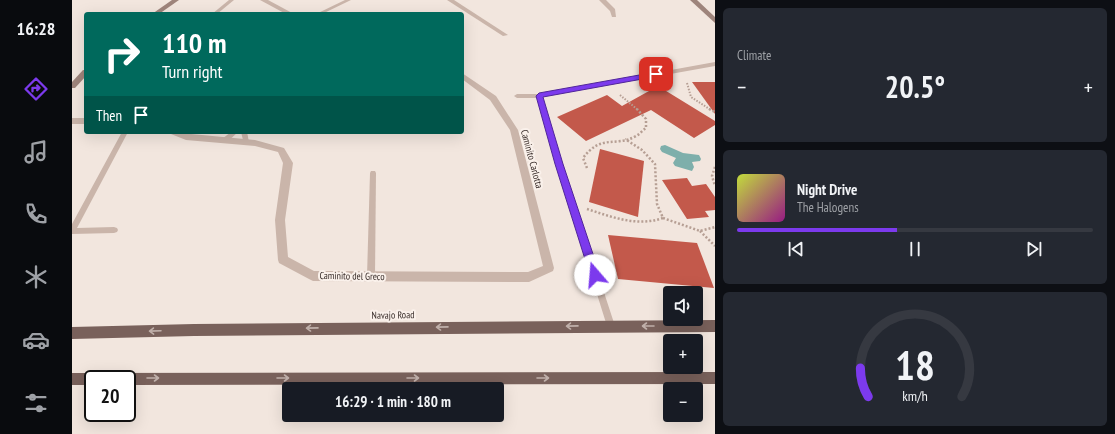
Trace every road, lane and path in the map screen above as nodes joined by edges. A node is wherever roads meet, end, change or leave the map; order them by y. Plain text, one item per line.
1 (176, 0) edge
2 (232, 0) edge
3 (263, 0) edge
4 (349, 0) edge
5 (450, 0) edge
6 (602, 0) edge
7 (693, 0) edge
8 (158, 12) edge
9 (217, 12) edge
10 (287, 12) edge
11 (322, 12) edge
12 (614, 16) dead end
13 (715, 21) edge
14 (504, 35) dead end
15 (715, 64) edge
16 (84, 74) edge
17 (464, 76) edge
18 (687, 83) dead end
19 (72, 86) edge
20 (620, 95) dead end
21 (517, 96) dead end
22 (539, 96) junction
23 (715, 112) edge
24 (72, 121) edge
25 (84, 121) edge
26 (124, 134) edge
27 (179, 134) edge
28 (233, 134) edge
29 (245, 137) edge
30 (625, 139) junction
31 (224, 141) junction
32 (715, 167) edge
33 (587, 168) dead end
34 (373, 173) dead end
35 (715, 186) edge
36 (587, 208) dead end
37 (664, 218) junction
38 (715, 227) edge
39 (114, 230) dead end
40 (72, 231) edge
41 (700, 231) junction
42 (715, 246) edge
43 (549, 268) joint
44 (371, 276) junction
45 (611, 326) junction
46 (715, 326) edge
47 (72, 333) edge
48 (72, 378) edge
49 (715, 378) edge

1 - 8 main road
2 - 9 lane
3 - 10 street
4 - 11 lane
5 - 14 street
6 - 12 street
7 - 13 main road
15 - 22 lane
16 - 19 main road
17 - 43 street, Caminito Carlotta
18 - 23 path
20 - 30 path
21 - 22 lane
22 - 45 lane
24 - 25 street
26 - 40 lane
27 - 31 street, Caminito del Greco
28 - 31 lane
29 - 31 street, Caminito del Greco
29 - 44 street, Caminito del Greco
30 - 33 path
30 - 37 path
32 - 35 path
34 - 44 lane
36 - 37 path
37 - 41 path
38 - 41 path
39 - 40 lane
41 - 42 path
43 - 44 street, Caminito del Greco
46 -> 45 main road, Navajo Road
45 -> 47 main road, Navajo Road
48 -> 49 main road

